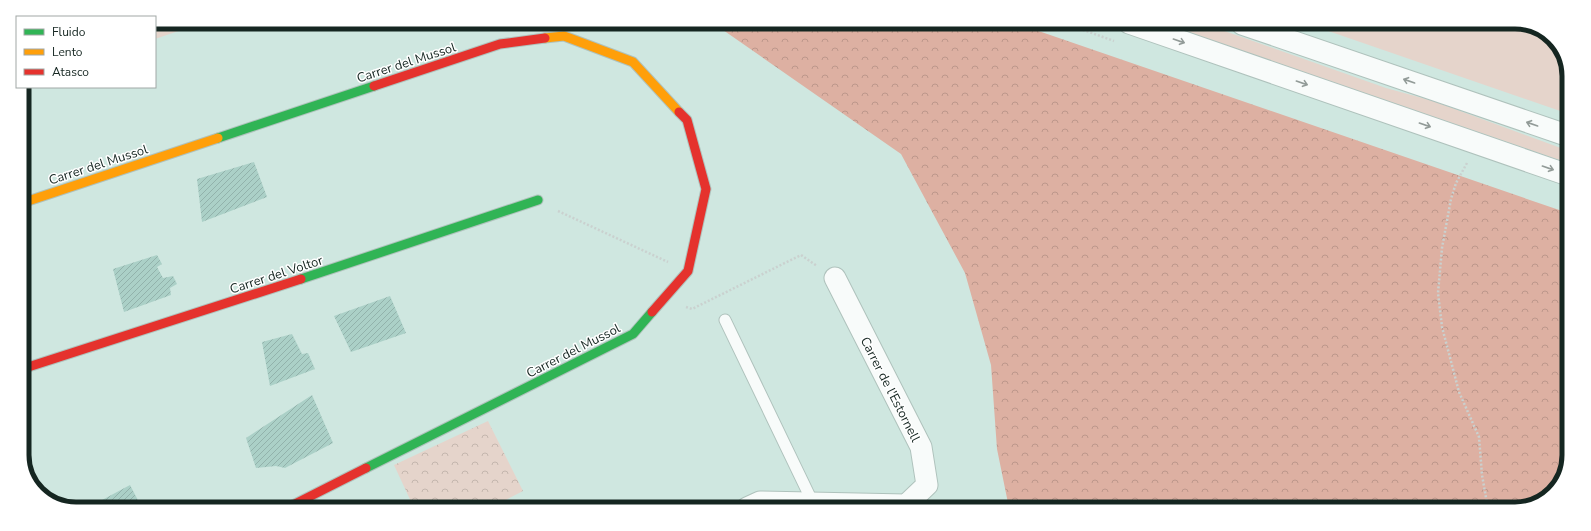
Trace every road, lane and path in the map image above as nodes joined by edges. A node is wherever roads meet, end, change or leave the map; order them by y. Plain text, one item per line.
1 (1146, 29) edge
2 (1257, 29) edge
3 (1562, 134) edge
4 (1468, 163) dead end
5 (1562, 172) edge
6 (538, 200) joint
7 (29, 201) edge
8 (688, 271) junction
9 (835, 278) joint
10 (665, 297) junction
11 (725, 320) dead end
12 (29, 368) edge
13 (299, 502) edge
14 (813, 502) edge
15 (909, 502) edge
16 (1487, 502) edge

1 -> 5 street
3 -> 2 street
4 - 16 path
6 - 8 path
6 - 12 street, Carrer del Voltor
7 - 8 street, Carrer del Mussol
8 - 10 street, Carrer del Mussol
9 - 10 path
9 - 15 street, Carrer de l'Estornell
10 - 13 street, Carrer del Mussol
11 - 14 lane

